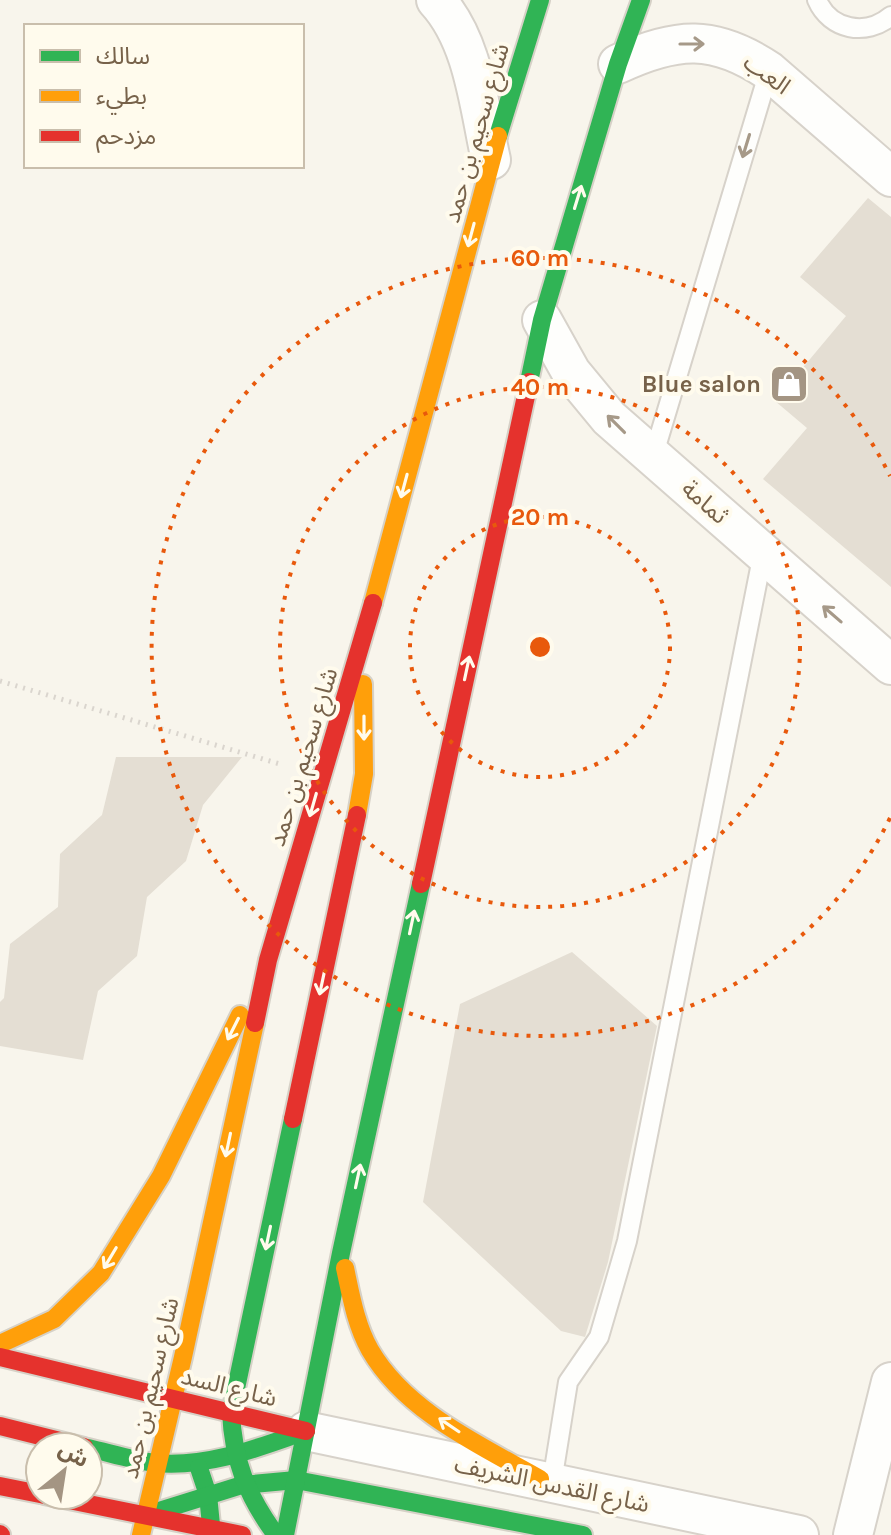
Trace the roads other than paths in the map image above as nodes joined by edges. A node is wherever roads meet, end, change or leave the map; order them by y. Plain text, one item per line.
1 (436, 0) edge
2 (540, 0) edge
3 (641, 0) edge
4 (817, 0) edge
5 (891, 16) edge
6 (618, 64) junction
7 (769, 71) junction
8 (491, 160) junction
9 (891, 177) edge
10 (542, 320) junction
11 (653, 457) junction
12 (763, 553) junction
13 (360, 650) junction
14 (891, 665) edge
15 (268, 960) junction
16 (341, 1253) junction
17 (0, 1344) edge
18 (0, 1357) edge
19 (891, 1382) edge
20 (172, 1398) junction
21 (231, 1412) junction
22 (183, 1424) dead end
23 (0, 1426) edge
24 (306, 1431) junction
25 (24, 1432) edge
26 (104, 1451) edge
27 (195, 1456) junction
28 (234, 1456) junction
29 (158, 1463) junction
30 (296, 1480) junction
31 (546, 1481) junction
32 (242, 1485) junction
33 (0, 1486) edge
34 (24, 1491) edge
35 (208, 1495) junction
36 (104, 1507) edge
37 (146, 1515) junction
38 (213, 1532) edge
39 (141, 1535) edge
40 (242, 1535) edge
41 (276, 1535) edge
42 (285, 1535) edge
43 (583, 1535) edge
44 (799, 1535) edge
45 (853, 1535) edge

1 - 8 street
2 - 8 main road, شارع سحيم بن حمد
3 - 6 main road
4 - 5 lane
6 -> 7 street, العب
10 -> 6 main road
7 - 9 street, العب
7 -> 11 lane
8 -> 13 main road, شارع سحيم بن حمد
11 -> 10 street, ثمامة
16 -> 10 main road
11 - 12 street, ثمامة
14 -> 12 street, ثمامة
12 - 31 lane
13 -> 15 main road, شارع سحيم بن حمد
13 -> 21 main road
15 -> 17 main road
15 -> 20 main road, شارع سحيم بن حمد
16 - 24 main road
31 -> 16 main road
18 - 20 main road, شارع السد
19 - 45 street
20 - 21 main road, شارع السد
20 - 22 main road
20 - 29 main road, شارع سحيم بن حمد
21 - 24 main road, شارع السد
21 - 28 main road
23 - 25 main road
24 - 28 main road
24 - 30 main road
24 - 31 street, شارع القدس الشريف
26 - 29 main road
27 - 28 main road
27 - 29 main road
27 - 35 main road
28 - 32 main road
29 - 37 main road, شارع سحيم بن حمد
30 - 32 main road
30 - 42 main road
30 - 43 main road
31 - 44 street, شارع القدس الشريف
32 - 35 main road
32 - 41 main road
33 - 34 main road
35 - 37 main road
35 - 38 main road
36 - 37 main road
37 - 38 main road
37 - 39 main road, شارع سحيم بن حمد
38 - 40 main road

